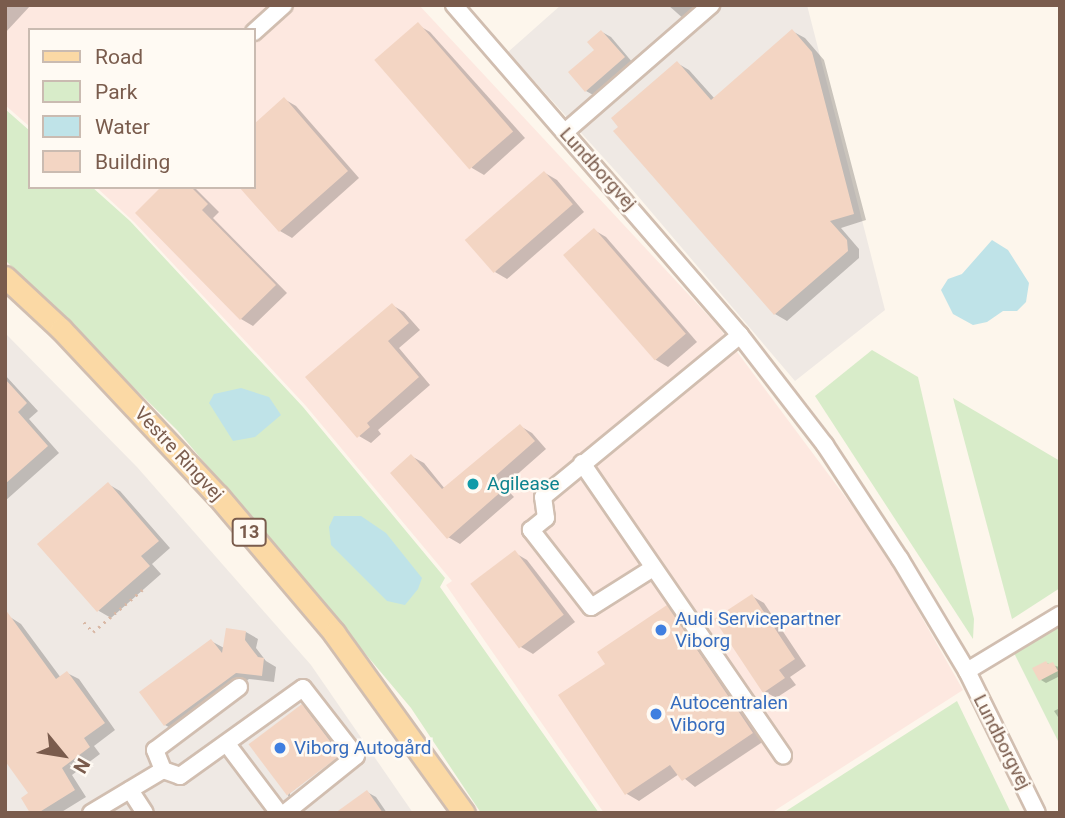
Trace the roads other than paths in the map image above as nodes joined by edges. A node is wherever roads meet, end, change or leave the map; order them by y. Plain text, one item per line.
1 (284, 5) edge
2 (454, 5) edge
3 (711, 5) edge
4 (256, 30) edge
5 (565, 132) junction
6 (5, 276) edge
7 (740, 335) junction
8 (582, 463) junction
9 (653, 568) junction
10 (1060, 615) edge
11 (967, 671) junction
12 (239, 687) dead end
13 (227, 744) junction
14 (783, 756) dead end
15 (163, 770) junction
16 (130, 790) junction
17 (91, 813) edge
18 (145, 813) edge
19 (279, 813) edge
20 (285, 813) edge
21 (464, 813) edge
22 (1037, 813) edge

1 - 4 street
2 - 5 street, Lundborgvej
3 - 5 street
5 - 7 street, Lundborgvej
6 - 21 main road, Vestre Ringvej / 13
7 - 8 street
7 - 11 street, Lundborgvej
8 - 9 street
8 - 9 street
9 - 14 street
10 - 11 street, Lundborgvej
11 - 22 street, Lundborgvej
12 - 15 street
13 - 15 street
13 - 19 street
13 - 20 street
15 - 16 street
16 - 17 street
16 - 18 street

